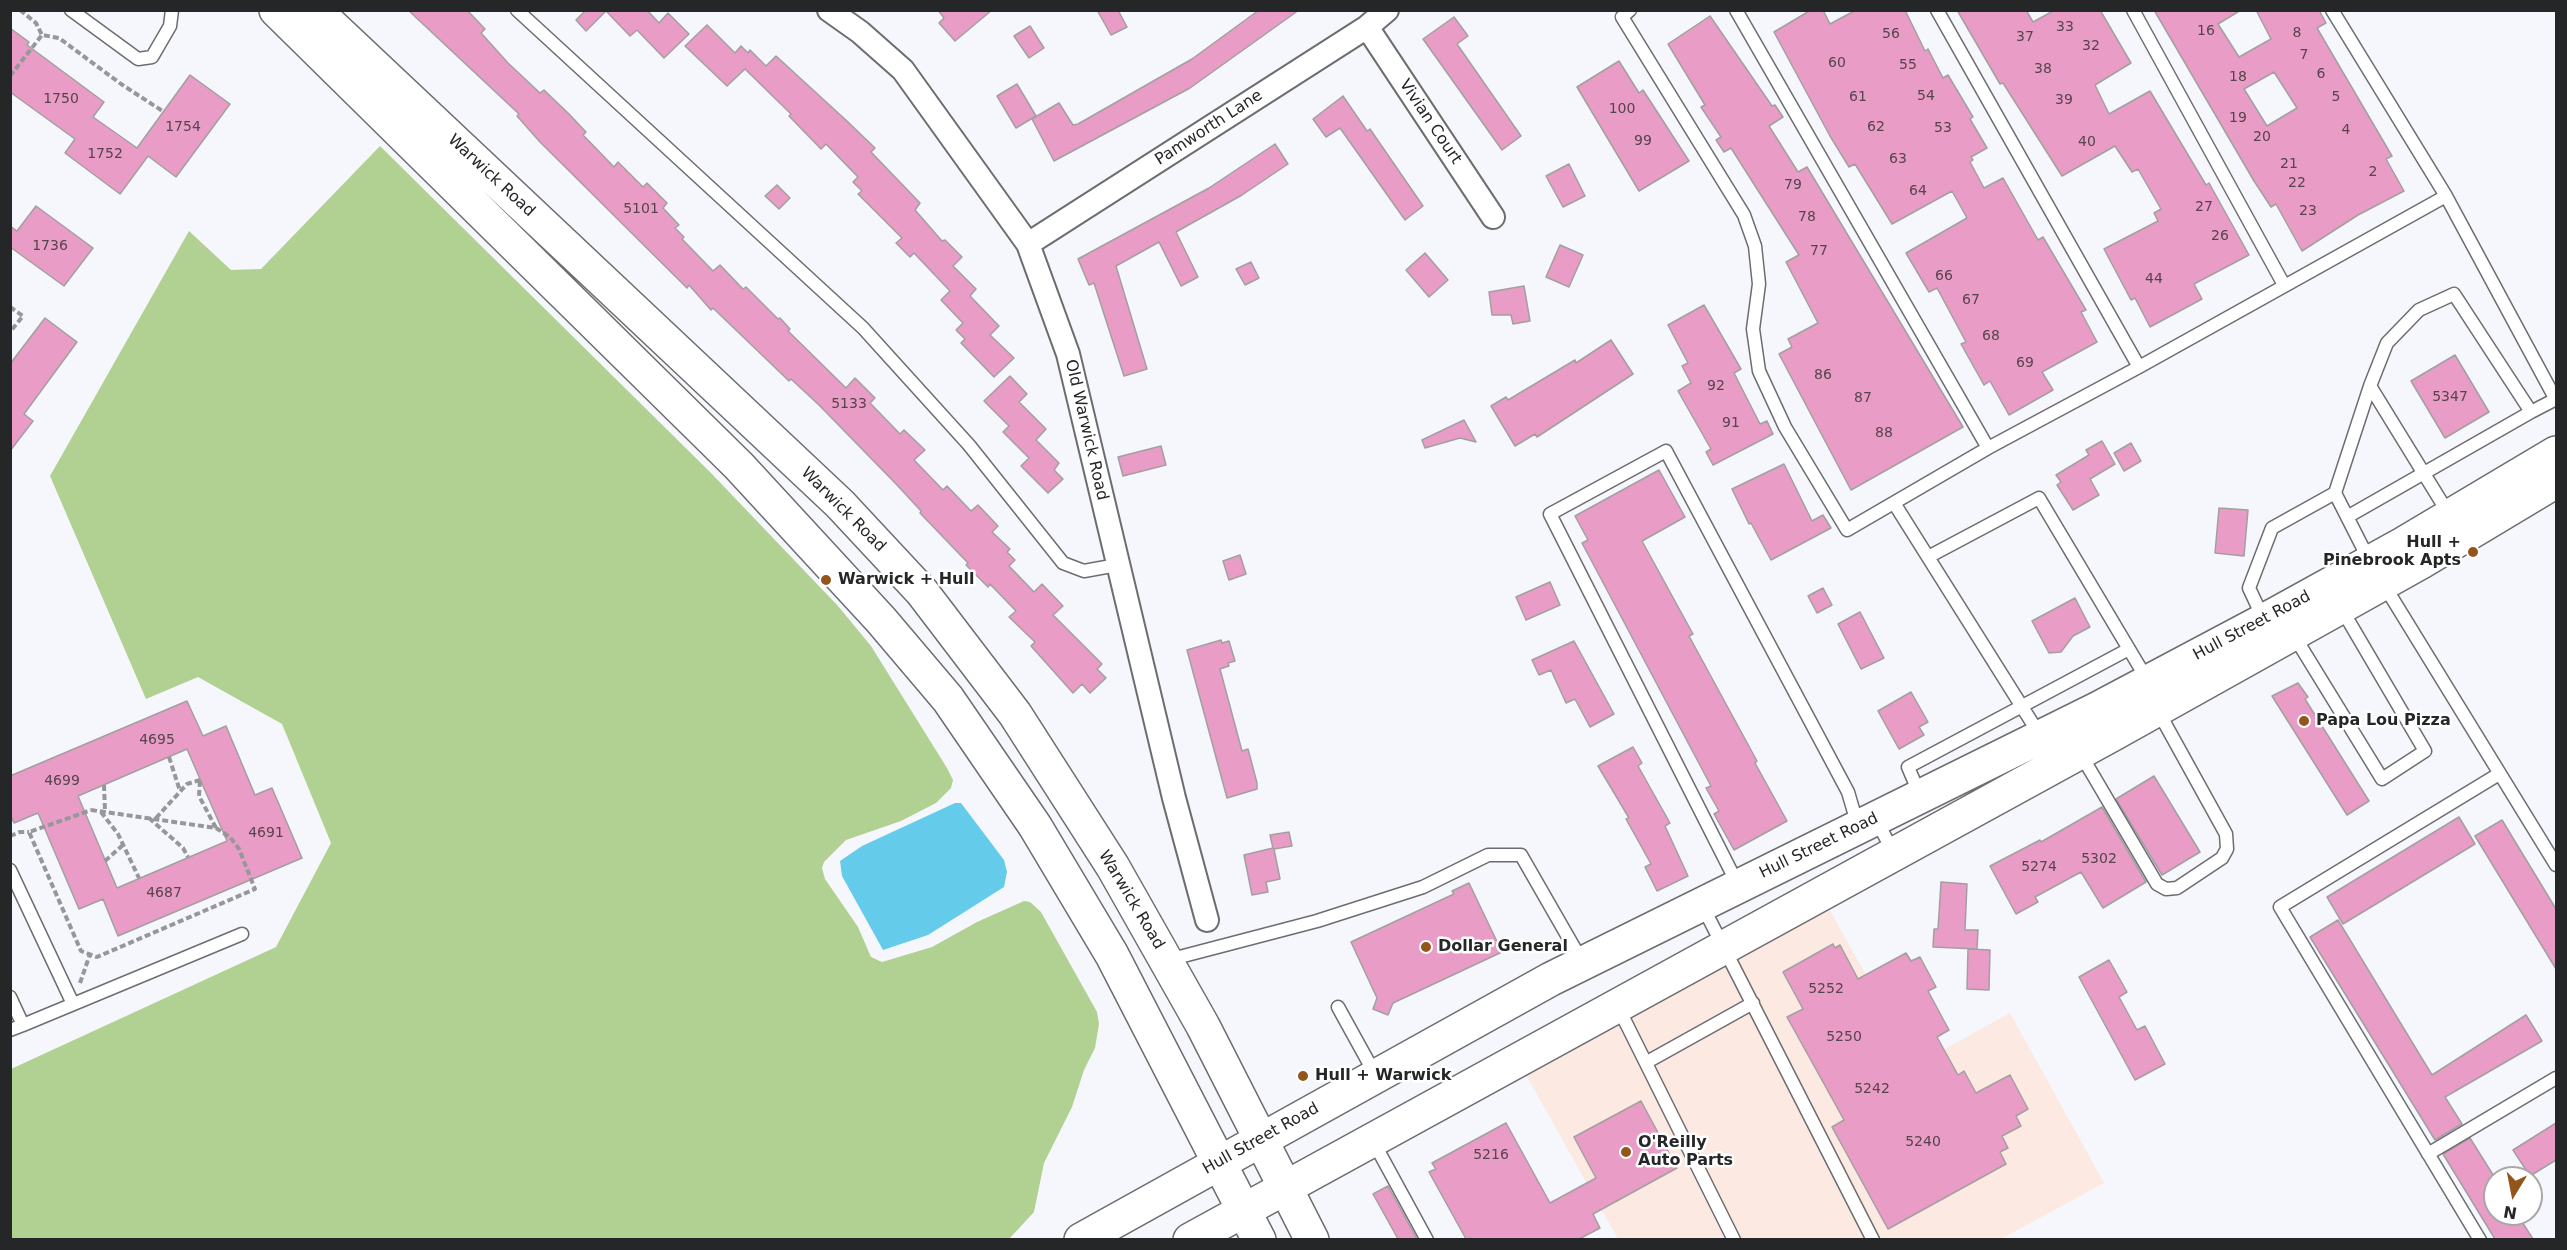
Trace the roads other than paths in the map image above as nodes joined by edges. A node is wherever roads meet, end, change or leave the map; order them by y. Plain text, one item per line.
1 (70, 10) edge
2 (172, 10) edge
3 (315, 10) edge
4 (517, 10) edge
5 (829, 10) edge
6 (1388, 10) edge
7 (1630, 10) edge
8 (1736, 10) edge
9 (1937, 10) edge
10 (2133, 10) edge
11 (2332, 10) edge
12 (280, 12) edge
13 (1367, 27) junction
14 (2446, 196) junction
15 (1493, 217) dead end
16 (1028, 243) junction
17 (2284, 285) junction
18 (2139, 368) junction
19 (2370, 386) junction
20 (2556, 399) edge
21 (2531, 412) junction
22 (1988, 448) junction
23 (2556, 453) edge
24 (2424, 474) junction
25 (2556, 482) edge
26 (2335, 493) junction
27 (1894, 503) junction
28 (2347, 517) junction
29 (2457, 527) junction
30 (1928, 557) junction
31 (1117, 565) junction
32 (2377, 573) junction
33 (2340, 607) junction
34 (2278, 632) junction
35 (2128, 649) junction
36 (2153, 695) junction
37 (2022, 706) junction
38 (2055, 750) junction
39 (2499, 774) junction
40 (1921, 796) junction
41 (1867, 823) junction
42 (1893, 852) junction
43 (2556, 865) edge
44 (10, 870) edge
45 (1738, 886) junction
46 (1701, 904) junction
47 (1207, 920) dead end
48 (242, 934) dead end
49 (1725, 947) junction
50 (1167, 960) junction
51 (1583, 963) junction
52 (10, 997) edge
53 (1753, 1003) junction
54 (73, 1004) junction
55 (1618, 1006) junction
56 (1338, 1007) dead end
57 (23, 1025) junction
58 (10, 1030) edge
59 (1647, 1062) junction
60 (1376, 1075) junction
61 (2556, 1078) edge
62 (1262, 1138) junction
63 (1372, 1140) junction
64 (2428, 1155) junction
65 (1219, 1162) junction
66 (1286, 1187) junction
67 (1244, 1210) junction
68 (1081, 1239) edge
69 (1190, 1239) edge
70 (1259, 1239) edge
71 (1312, 1239) edge
72 (1427, 1239) edge
73 (1734, 1239) edge
74 (1873, 1239) edge
75 (2480, 1239) edge

1 - 2 lane
3 - 50 main road, Warwick Road
4 - 31 lane
5 - 16 street, Old Warwick Road
6 - 13 street, Pamworth Lane
7 - 27 lane
8 - 22 lane
9 - 18 lane
10 - 17 lane
11 - 14 lane
12 - 65 main road, Warwick Road
13 - 15 street, Vivian Court
13 - 16 street, Pamworth Lane
14 - 17 lane
14 - 20 lane
16 - 31 street, Old Warwick Road
17 - 18 lane
18 - 22 lane
19 - 21 lane
19 - 24 lane
19 - 26 lane
20 - 21 lane
21 - 24 lane
22 - 27 lane
23 - 29 main road, Hull Street Road
24 - 28 lane
24 - 29 lane
25 - 29 main road, Hull Street Road
26 - 28 lane
26 - 34 lane
27 - 30 lane
28 - 32 lane
29 - 32 main road, Hull Street Road
30 - 35 lane
30 - 37 lane
31 - 47 street, Old Warwick Road
32 - 33 main road, Hull Street Road
32 - 34 main road, Hull Street Road
32 - 39 lane
33 - 34 main road, Hull Street Road
33 - 34 lane
34 - 36 main road, Hull Street Road
35 - 36 lane
35 - 37 lane
36 - 38 main road, Hull Street Road
36 - 38 lane
37 - 38 lane
37 - 40 lane
38 - 40 main road, Hull Street Road
38 - 42 main road, Hull Street Road
39 - 43 lane
39 - 64 lane
40 - 41 main road, Hull Street Road
41 - 42 lane
41 - 45 main road, Hull Street Road
41 - 45 lane
42 - 49 main road, Hull Street Road
44 - 54 lane
45 - 46 main road, Hull Street Road
46 - 49 lane
46 - 51 main road, Hull Street Road
48 - 54 lane
49 - 53 lane
49 - 55 main road, Hull Street Road
50 - 51 lane
50 - 62 main road, Warwick Road
51 - 60 main road, Hull Street Road
52 - 57 lane
53 - 59 lane
53 - 74 lane
54 - 57 lane
55 - 59 lane
55 - 63 main road, Hull Street Road
56 - 60 lane
57 - 58 lane
59 - 73 lane
60 - 62 main road, Hull Street Road
61 - 64 lane
62 - 65 main road, Hull Street Road
62 - 66 main road, Warwick Road
63 - 66 main road, Hull Street Road
63 - 72 lane
64 - 75 lane
65 - 67 main road, Warwick Road
65 - 68 main road, Hull Street Road
66 - 67 main road, Hull Street Road
66 - 71 main road, Warwick Road
67 - 69 main road, Hull Street Road
67 - 70 main road, Warwick Road

